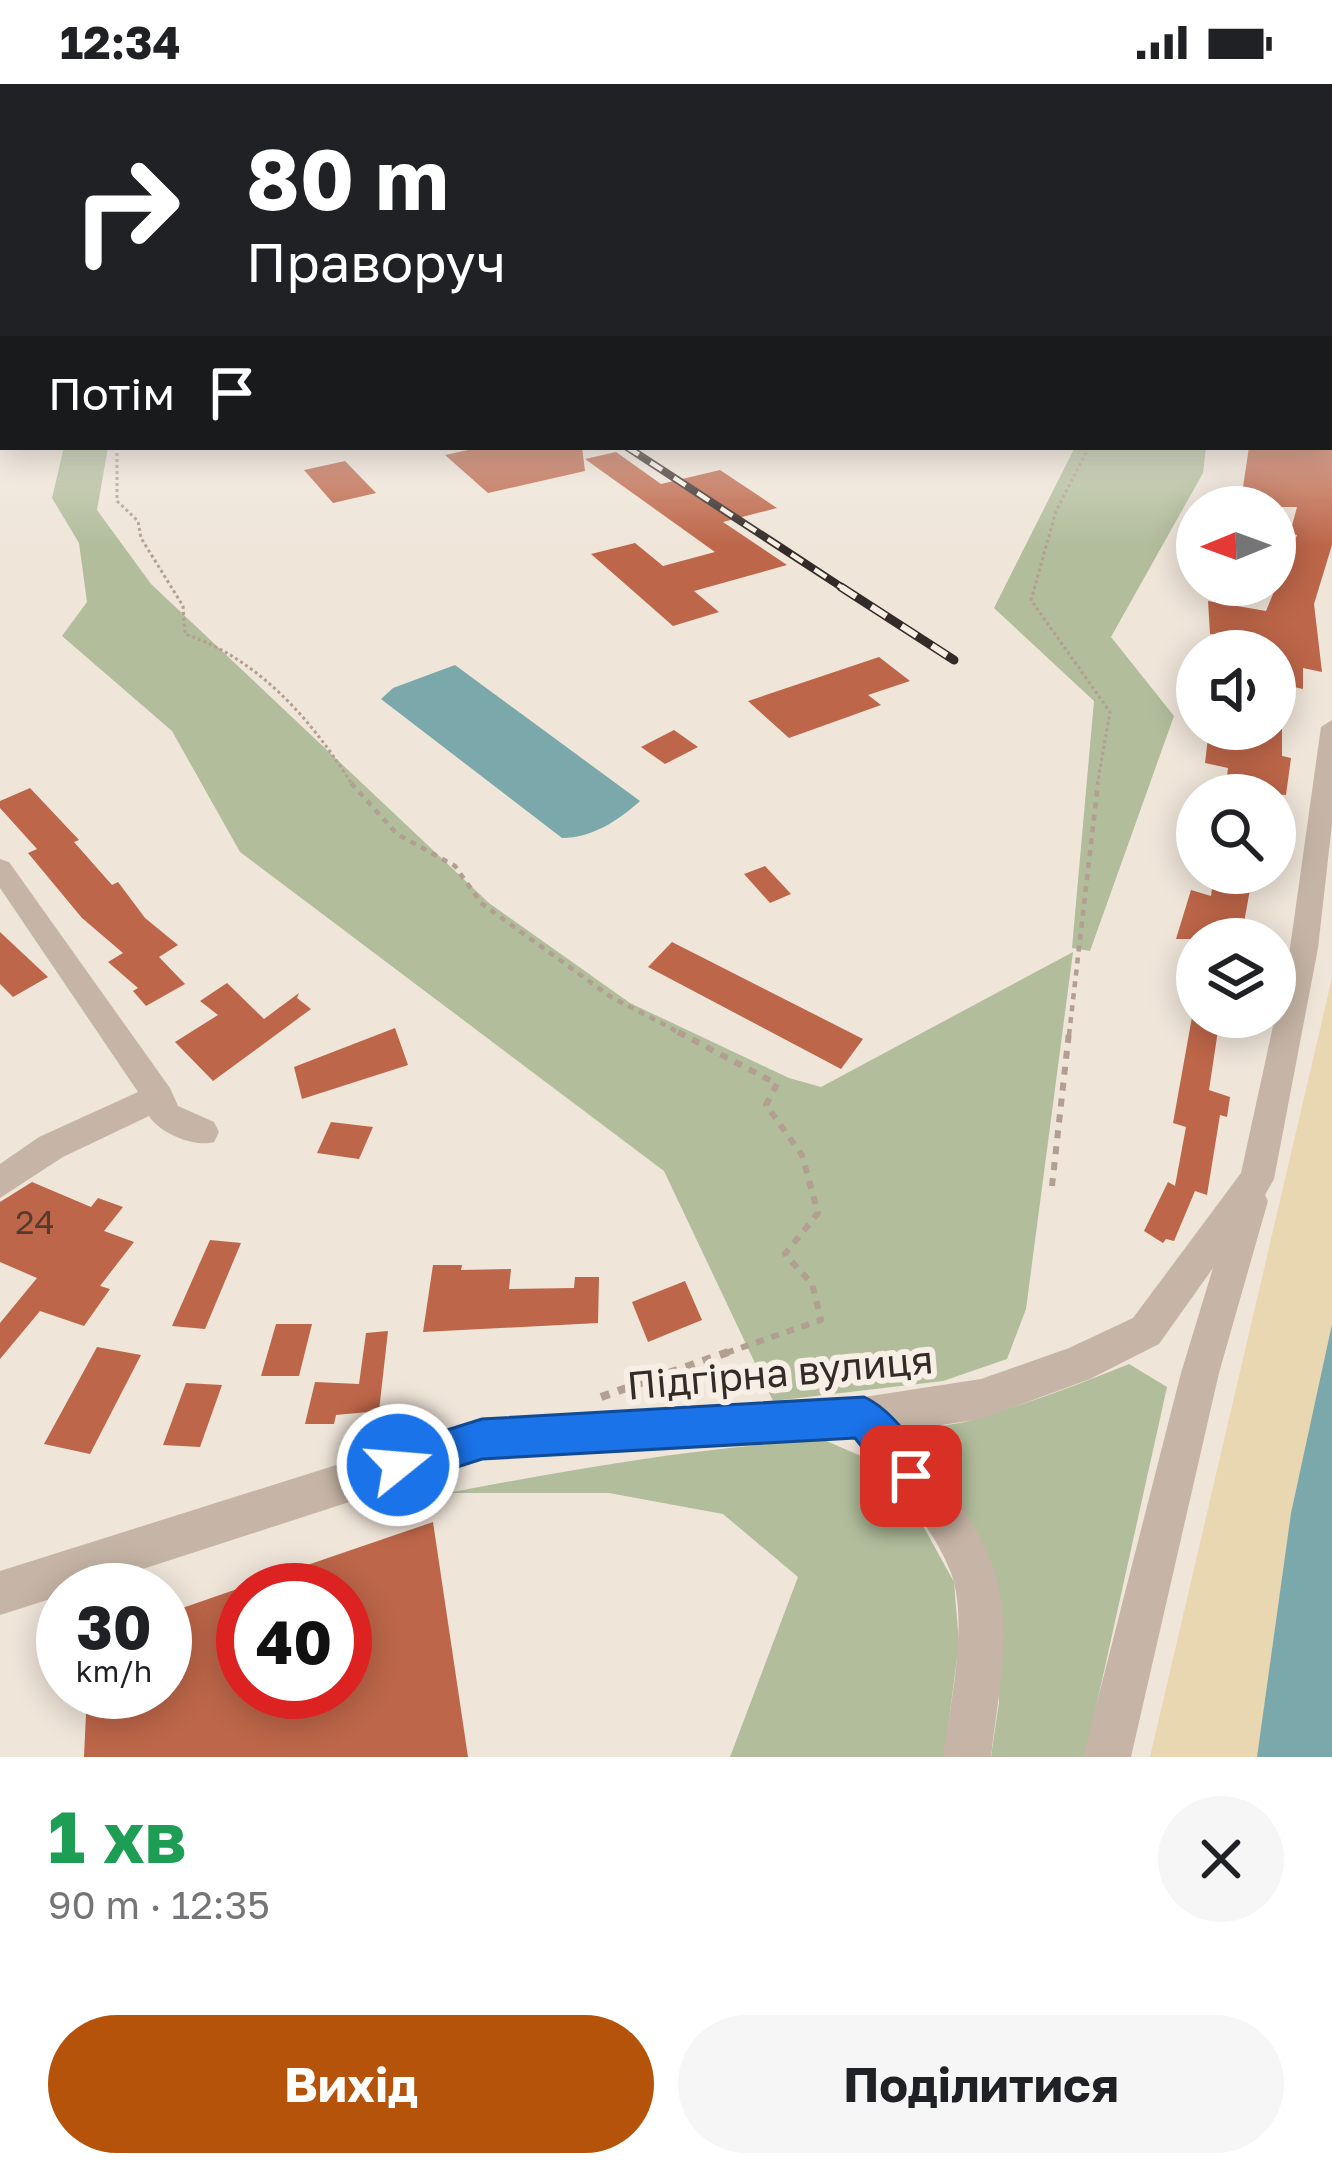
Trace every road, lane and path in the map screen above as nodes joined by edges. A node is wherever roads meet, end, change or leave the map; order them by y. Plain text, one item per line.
1 (117, 450) edge
2 (1087, 450) edge
3 (1332, 727) edge
4 (0, 868) edge
5 (159, 1097) junction
6 (203, 1132) dead end
7 (1257, 1179) junction
8 (0, 1183) edge
9 (1052, 1186) dead end
10 (595, 1399) dead end
11 (864, 1418) junction
12 (0, 1593) edge
13 (968, 1757) edge
14 (1107, 1757) edge

1 - 10 path
2 - 9 path
3 - 7 street, Підгірна вулиця
4 - 5 street
5 - 6 street
5 - 8 street
7 - 11 street, Підгірна вулиця
7 - 14 street
11 - 12 street, Підгірна вулиця
11 - 13 street

